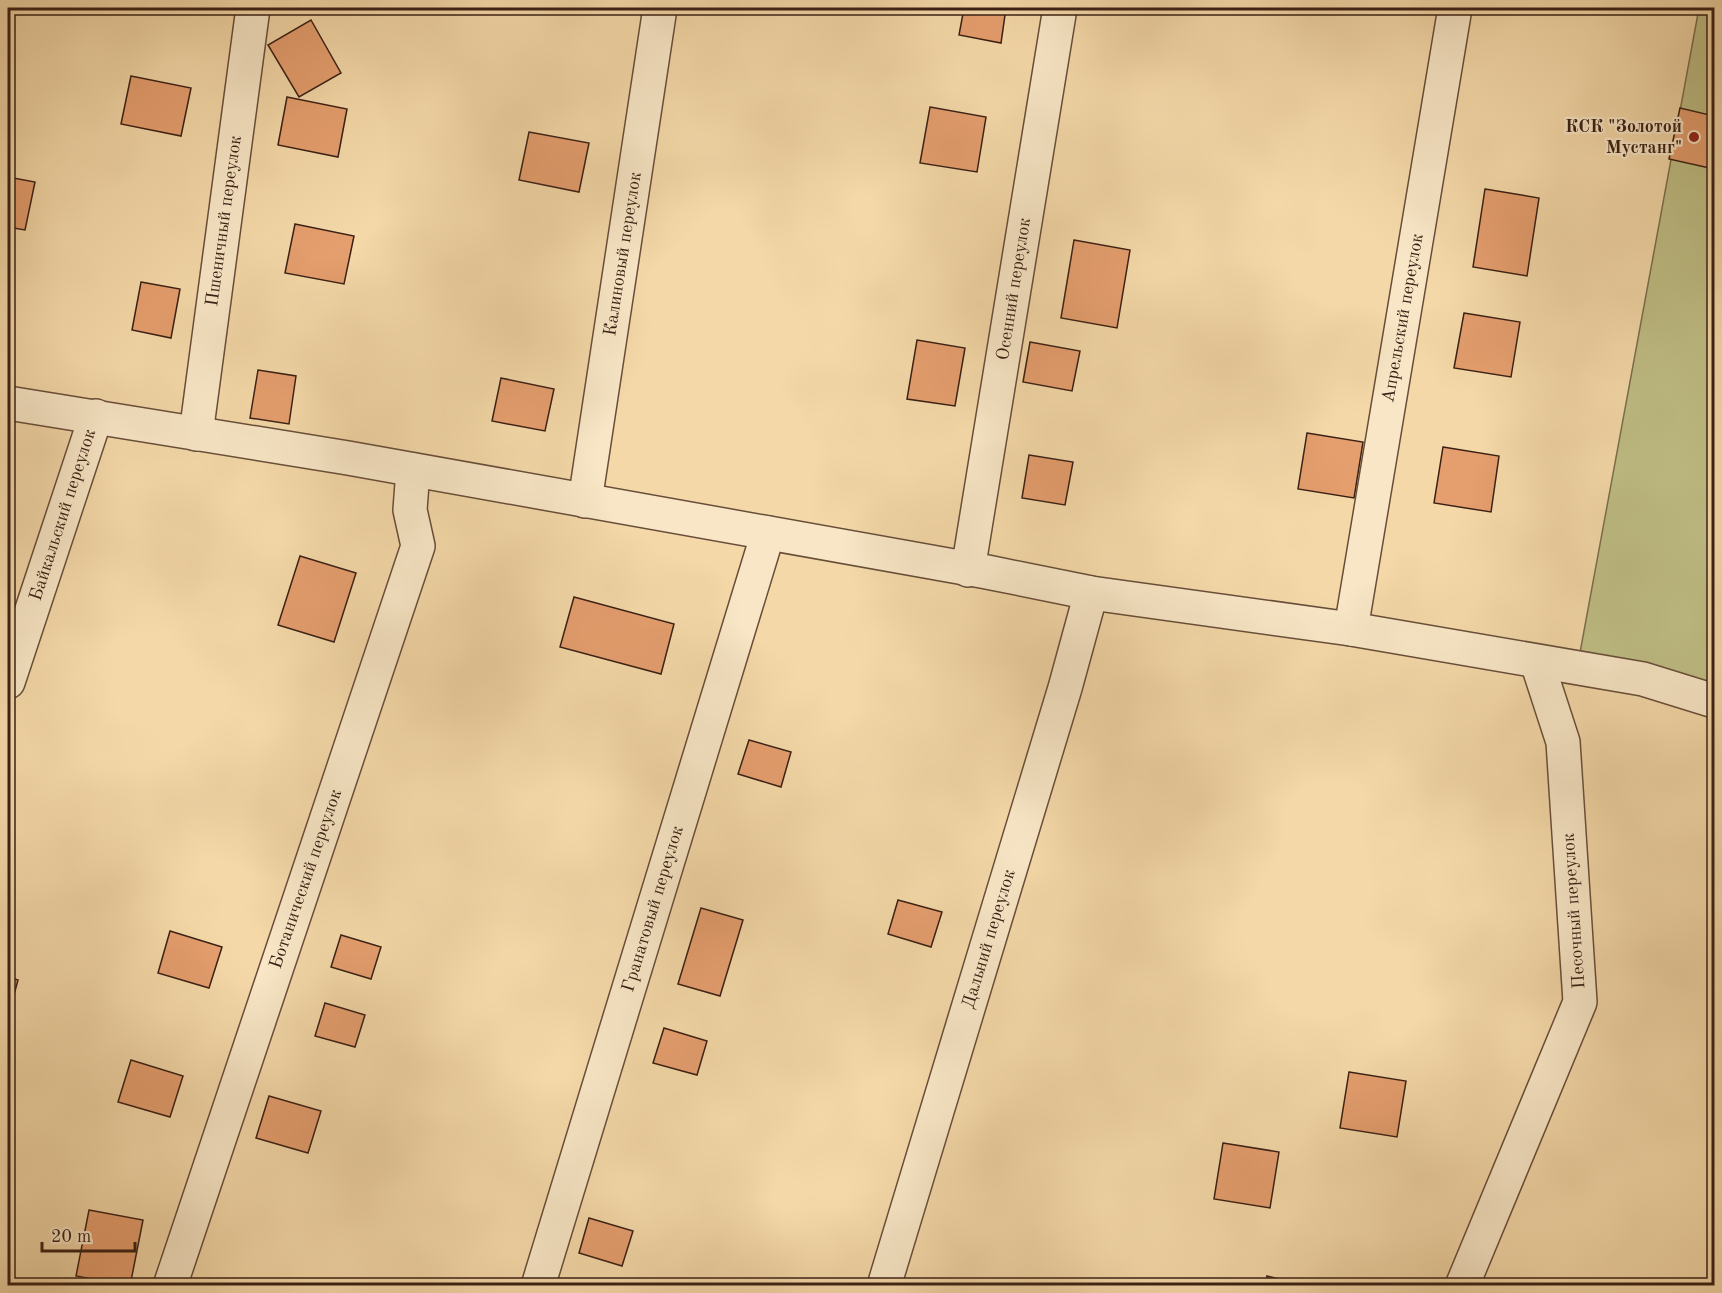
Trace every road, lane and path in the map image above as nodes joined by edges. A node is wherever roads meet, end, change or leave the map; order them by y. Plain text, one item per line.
1 (253, 8) edge
2 (660, 8) edge
3 (1060, 8) edge
4 (1455, 8) edge
5 (8, 403) edge
6 (96, 416) junction
7 (196, 434) junction
8 (413, 470) junction
9 (585, 501) junction
10 (768, 533) junction
11 (968, 570) junction
12 (1092, 593) junction
13 (1351, 629) junction
14 (1537, 662) junction
15 (8, 682) edge
16 (1714, 701) edge
17 (170, 1286) edge
18 (538, 1286) edge
19 (884, 1286) edge
20 (1462, 1286) edge

1 - 7 street, Пшеничный переулок
2 - 9 street, Калиновый переулок
3 - 11 street, Осенний переулок
4 - 13 street, Апрельский переулок
5 - 6 street
6 - 7 street
6 - 15 street, Байкальский переулок
7 - 8 street
8 - 9 street
8 - 17 street, Ботанический переулок
9 - 10 street
10 - 11 street
10 - 18 street, Гранатовый переулок
11 - 12 street
12 - 13 street
12 - 19 street, Дальний переулок
13 - 14 street
14 - 16 street
14 - 20 street, Песочный переулок

